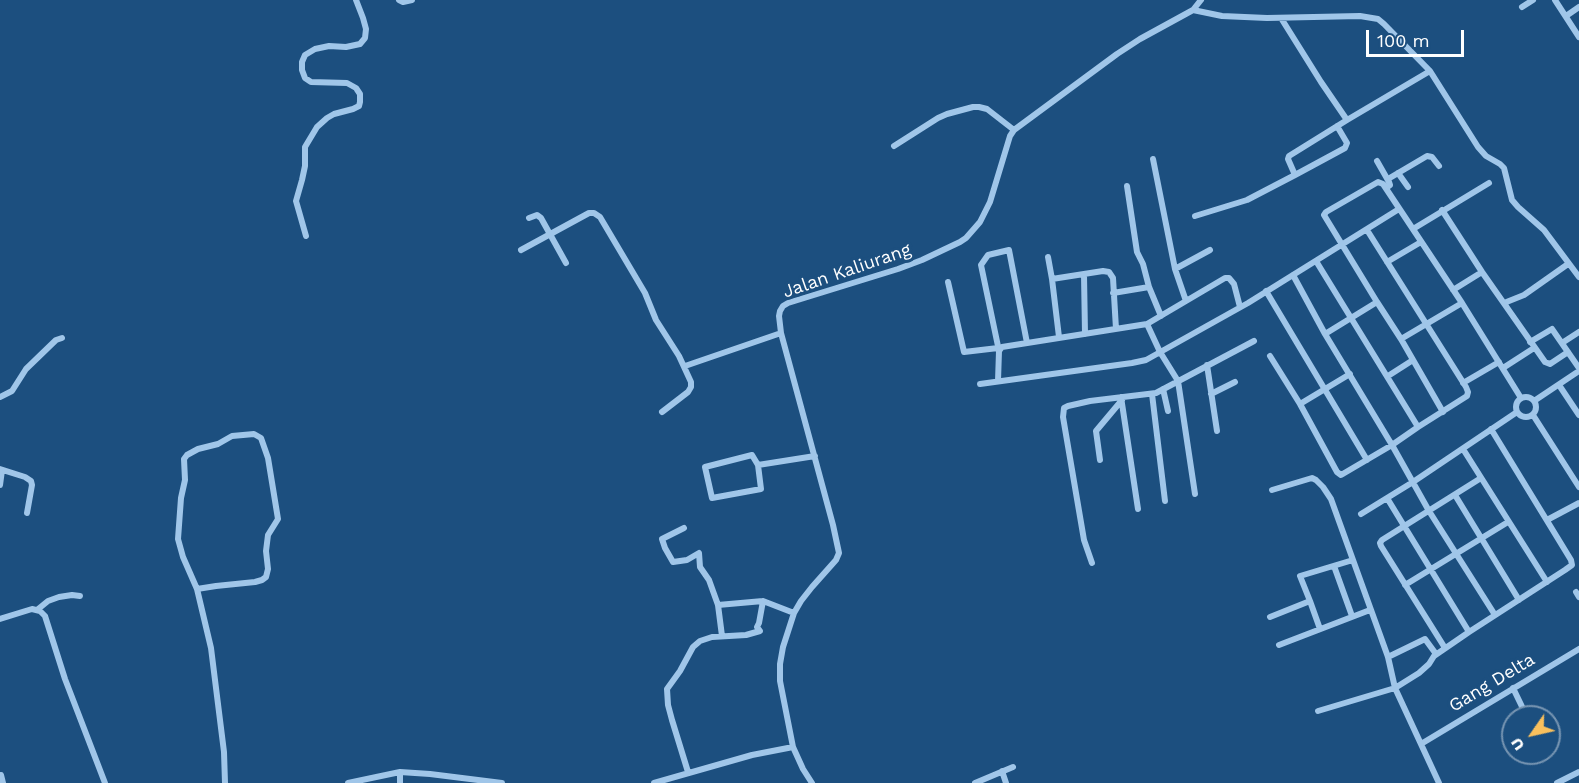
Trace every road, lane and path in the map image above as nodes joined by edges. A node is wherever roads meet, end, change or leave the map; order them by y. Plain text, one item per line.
1 (356, 0) edge
2 (399, 0) edge
3 (412, 0) edge
4 (1201, 0) edge
5 (1533, 0) edge
6 (1555, 0) edge
7 (1579, 7) edge
8 (1522, 8) dead end
9 (1193, 10) junction
10 (1566, 16) junction
11 (1281, 18) junction
12 (1579, 38) edge
13 (1430, 71) junction
14 (1347, 120) junction
15 (1337, 126) junction
16 (1014, 130) junction
17 (894, 146) dead end
18 (1153, 159) dead end
19 (1377, 161) dead end
20 (1439, 166) dead end
21 (1398, 173) junction
22 (1295, 175) junction
23 (1388, 179) junction
24 (1489, 183) dead end
25 (1127, 186) dead end
26 (1408, 187) dead end
27 (1386, 188) junction
28 (1399, 208) junction
29 (1442, 210) junction
30 (1194, 216) dead end
31 (529, 218) dead end
32 (1413, 229) junction
33 (1367, 230) junction
34 (551, 234) junction
35 (306, 236) dead end
36 (1421, 242) junction
37 (1341, 245) junction
38 (521, 250) dead end
39 (1210, 250) dead end
40 (1048, 257) dead end
41 (1316, 261) junction
42 (1387, 262) junction
43 (566, 263) dead end
44 (1568, 264) junction
45 (1175, 268) junction
46 (1482, 272) junction
47 (1084, 275) junction
48 (1293, 275) junction
49 (1579, 277) edge
50 (1052, 279) junction
51 (948, 282) dead end
52 (1149, 287) junction
53 (1454, 290) junction
54 (1266, 291) junction
55 (1113, 293) junction
56 (1186, 301) junction
57 (1377, 302) junction
58 (1462, 303) junction
59 (1504, 303) junction
60 (1240, 307) junction
61 (1161, 316) junction
62 (1352, 318) junction
63 (1147, 324) junction
64 (1426, 324) junction
65 (1116, 329) junction
66 (1579, 332) edge
67 (781, 333) junction
68 (1085, 334) junction
69 (1325, 334) junction
70 (62, 338) dead end
71 (1059, 338) junction
72 (1401, 339) junction
73 (1254, 340) dead end
74 (1027, 343) junction
75 (1562, 343) junction
76 (1532, 345) junction
77 (999, 349) junction
78 (1160, 352) junction
79 (1568, 352) junction
80 (1270, 356) dead end
81 (1413, 360) junction
82 (1501, 365) junction
83 (685, 366) junction
84 (1207, 366) junction
85 (1579, 369) edge
86 (1350, 374) junction
87 (1388, 376) junction
88 (998, 381) junction
89 (1178, 381) junction
90 (1235, 382) dead end
91 (1463, 382) junction
92 (980, 384) dead end
93 (1559, 385) junction
94 (1163, 389) junction
95 (1325, 389) junction
96 (1152, 394) junction
97 (1211, 394) junction
98 (0, 397) edge
99 (1521, 398) junction
100 (1122, 399) junction
101 (1534, 401) junction
102 (1300, 404) junction
103 (1168, 411) dead end
104 (662, 412) dead end
105 (1443, 412) junction
106 (1517, 412) junction
107 (1533, 415) junction
108 (1579, 415) edge
109 (1418, 427) junction
110 (1491, 429) junction
111 (1216, 431) dead end
112 (1392, 445) junction
113 (1463, 449) junction
114 (815, 456) junction
115 (1100, 460) dead end
116 (1367, 460) junction
117 (758, 465) junction
118 (1, 470) edge
119 (1481, 478) junction
120 (1413, 482) junction
121 (0, 485) edge
122 (1579, 487) edge
123 (1272, 490) dead end
124 (1195, 494) dead end
125 (1455, 495) junction
126 (1387, 498) junction
127 (1165, 501) dead end
128 (1579, 503) edge
129 (1138, 509) dead end
130 (1429, 511) junction
131 (27, 513) dead end
132 (1361, 514) dead end
133 (1547, 520) junction
134 (1508, 522) junction
135 (1404, 526) junction
136 (684, 528) dead end
137 (1481, 538) junction
138 (1455, 554) junction
139 (1579, 558) edge
140 (1353, 560) junction
141 (1572, 562) junction
142 (1092, 563) dead end
143 (1334, 566) junction
144 (1431, 569) junction
145 (1546, 582) junction
146 (1405, 585) junction
147 (197, 589) junction
148 (80, 596) dead end
149 (1520, 600) junction
150 (1310, 601) junction
151 (763, 602) junction
152 (718, 605) junction
153 (37, 610) junction
154 (1370, 610) junction
155 (794, 613) junction
156 (1495, 615) junction
157 (1352, 616) junction
158 (1270, 617) dead end
159 (0, 619) edge
160 (1320, 629) junction
161 (1468, 632) junction
162 (722, 636) junction
163 (1279, 645) dead end
164 (1445, 648) junction
165 (1579, 649) edge
166 (1436, 654) junction
167 (1388, 657) junction
168 (1395, 688) junction
169 (1513, 688) junction
170 (1521, 705) edge
171 (1318, 711) dead end
172 (1421, 744) junction
173 (794, 747) junction
174 (1013, 767) dead end
175 (1002, 771) junction
176 (400, 772) junction
177 (688, 772) junction
178 (1579, 772) edge
179 (0, 774) edge
180 (387, 774) junction
181 (466, 781) edge
182 (1562, 782) edge
183 (3, 783) edge
184 (105, 783) edge
185 (225, 783) edge
186 (348, 783) edge
187 (387, 783) edge
188 (400, 783) edge
189 (502, 783) edge
190 (654, 783) edge
191 (812, 783) edge
192 (975, 783) edge
193 (1006, 783) edge
194 (1439, 783) edge

1 - 35 street
2 - 3 street
4 - 9 street
5 - 8 street
6 - 10 street
7 - 10 street
9 - 11 street
9 - 16 street
10 - 12 street
11 - 13 street
11 - 14 street
13 - 14 street
13 - 44 street
14 - 15 street
15 - 22 street
15 - 22 street
16 - 17 street
16 - 67 street, Jalan Kaliurang
18 - 45 street
19 - 23 street
20 - 21 street
21 - 23 street
21 - 26 street
22 - 30 street
23 - 27 street
24 - 29 street
25 - 52 street
27 - 28 street
27 - 37 street
28 - 32 street
28 - 33 street
29 - 32 street
29 - 46 street
31 - 34 street
32 - 36 street
33 - 37 street
33 - 42 street
34 - 38 street
34 - 43 street
34 - 83 street
36 - 42 street
36 - 53 street
37 - 41 street
37 - 57 street
39 - 45 street
40 - 50 street
41 - 48 street
41 - 62 street
42 - 64 street
44 - 49 street
44 - 59 street
45 - 56 street
46 - 53 street
46 - 59 street
47 - 50 street
47 - 55 street
47 - 68 street
48 - 54 street
48 - 69 street
50 - 71 street
51 - 77 street
52 - 55 street
52 - 61 street
53 - 58 street
54 - 60 street
54 - 95 street
55 - 65 street
56 - 60 street
56 - 61 street
57 - 62 street
57 - 72 street
58 - 64 street
58 - 82 street
59 - 76 street
60 - 78 street
61 - 63 street
62 - 69 street
62 - 87 street
63 - 65 street
63 - 78 street
64 - 72 street
64 - 91 street
65 - 68 street
66 - 75 street
67 - 83 street
67 - 114 street, Jalan Kaliurang
68 - 71 street
69 - 86 street
70 - 98 street
71 - 74 street
72 - 81 street
73 - 84 street
74 - 77 street
74 - 77 street
75 - 76 street
75 - 79 street
76 - 79 street
76 - 82 street
77 - 88 street
78 - 88 street
78 - 89 street
79 - 85 street
80 - 102 street
81 - 87 street
81 - 105 street
82 - 91 street
82 - 99 street
83 - 104 street
84 - 89 street
84 - 97 street
85 - 93 street
86 - 95 street
86 - 112 street
87 - 109 street
88 - 92 street
89 - 94 street
89 - 124 street
90 - 97 street
91 - 105 street
93 - 101 street
93 - 108 street
94 - 96 street
94 - 103 street
95 - 102 street
95 - 116 street
96 - 100 street
96 - 127 street
97 - 111 street
99 - 101 street
99 - 106 street
100 - 115 street
100 - 129 street
100 - 142 street
101 - 107 street
102 - 116 street
105 - 109 street
106 - 107 street
106 - 110 street
107 - 122 street
109 - 112 street
110 - 113 street
110 - 133 street
112 - 116 street
112 - 120 street
113 - 119 street
113 - 120 street
114 - 117 street
114 - 155 street, Jalan Kaliurang
117 - 117 street
118 - 121 street
118 - 131 street
119 - 125 street
119 - 134 street
120 - 126 street
120 - 130 street
123 - 140 street
125 - 130 street
125 - 137 street
126 - 132 street
126 - 135 street
128 - 133 street
130 - 135 street
130 - 138 street
133 - 141 street
134 - 137 street
134 - 145 street
135 - 144 street
135 - 146 street
136 - 152 street
137 - 138 street
137 - 149 street
138 - 144 street
138 - 156 street
139 - 141 street
140 - 143 street
140 - 154 street
141 - 145 street
143 - 150 street
143 - 157 street
144 - 146 street
144 - 161 street
145 - 149 street
146 - 164 street
147 - 147 street
147 - 185 street
148 - 153 street
149 - 156 street
150 - 158 street
150 - 160 street
151 - 152 street
151 - 155 street
151 - 162 street
152 - 162 street
153 - 159 street
153 - 184 street
154 - 157 street
154 - 167 street
155 - 173 street, Jalan Kaliurang
156 - 161 street
157 - 160 street
160 - 163 street
161 - 164 street
162 - 177 street
164 - 166 street
165 - 169 street, Gang Delta
166 - 167 street
166 - 168 street
167 - 168 street
168 - 171 street
168 - 172 street
169 - 170 street
169 - 172 street, Gang Delta
172 - 194 street
173 - 177 street
173 - 191 street, Jalan Kaliurang
174 - 175 street
175 - 192 street
175 - 193 street
176 - 180 street
176 - 181 street
176 - 188 street
177 - 190 street
178 - 182 street
179 - 183 street
180 - 186 street
180 - 187 street
181 - 189 street

